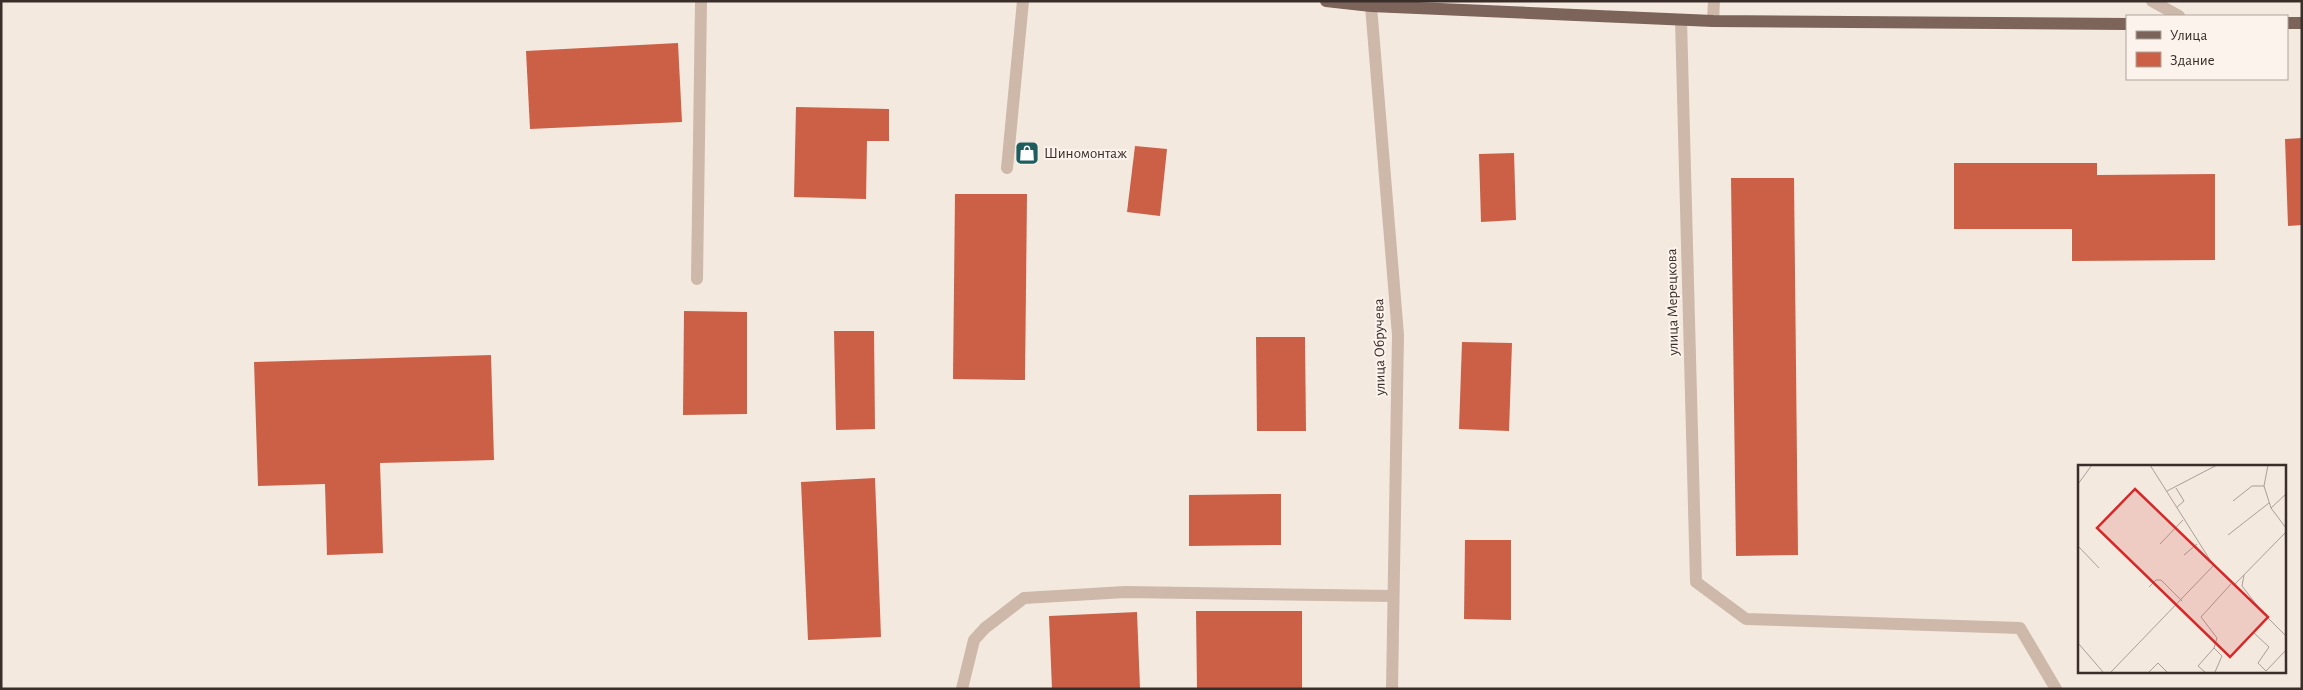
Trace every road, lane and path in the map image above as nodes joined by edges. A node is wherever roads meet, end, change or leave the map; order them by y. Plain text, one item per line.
1 (701, 1) edge
2 (1023, 1) edge
3 (1326, 1) edge
4 (1714, 1) edge
5 (2152, 1) edge
6 (1371, 6) junction
7 (2177, 15) edge
8 (1681, 20) junction
9 (1714, 21) junction
10 (2288, 23) edge
11 (2302, 23) edge
12 (2126, 24) edge
13 (1007, 168) dead end
14 (697, 278) dead end
15 (1393, 596) junction
16 (962, 689) edge
17 (1392, 689) edge
18 (2056, 689) edge

1 - 14 street
2 - 13 street
3 - 6 main road
4 - 9 street
5 - 7 street
6 - 8 main road
6 - 15 street, улица Обручева
8 - 9 main road
8 - 18 street, улица Мерецкова
9 - 12 main road
10 - 11 main road
15 - 16 street
15 - 17 street, улица Обручева

